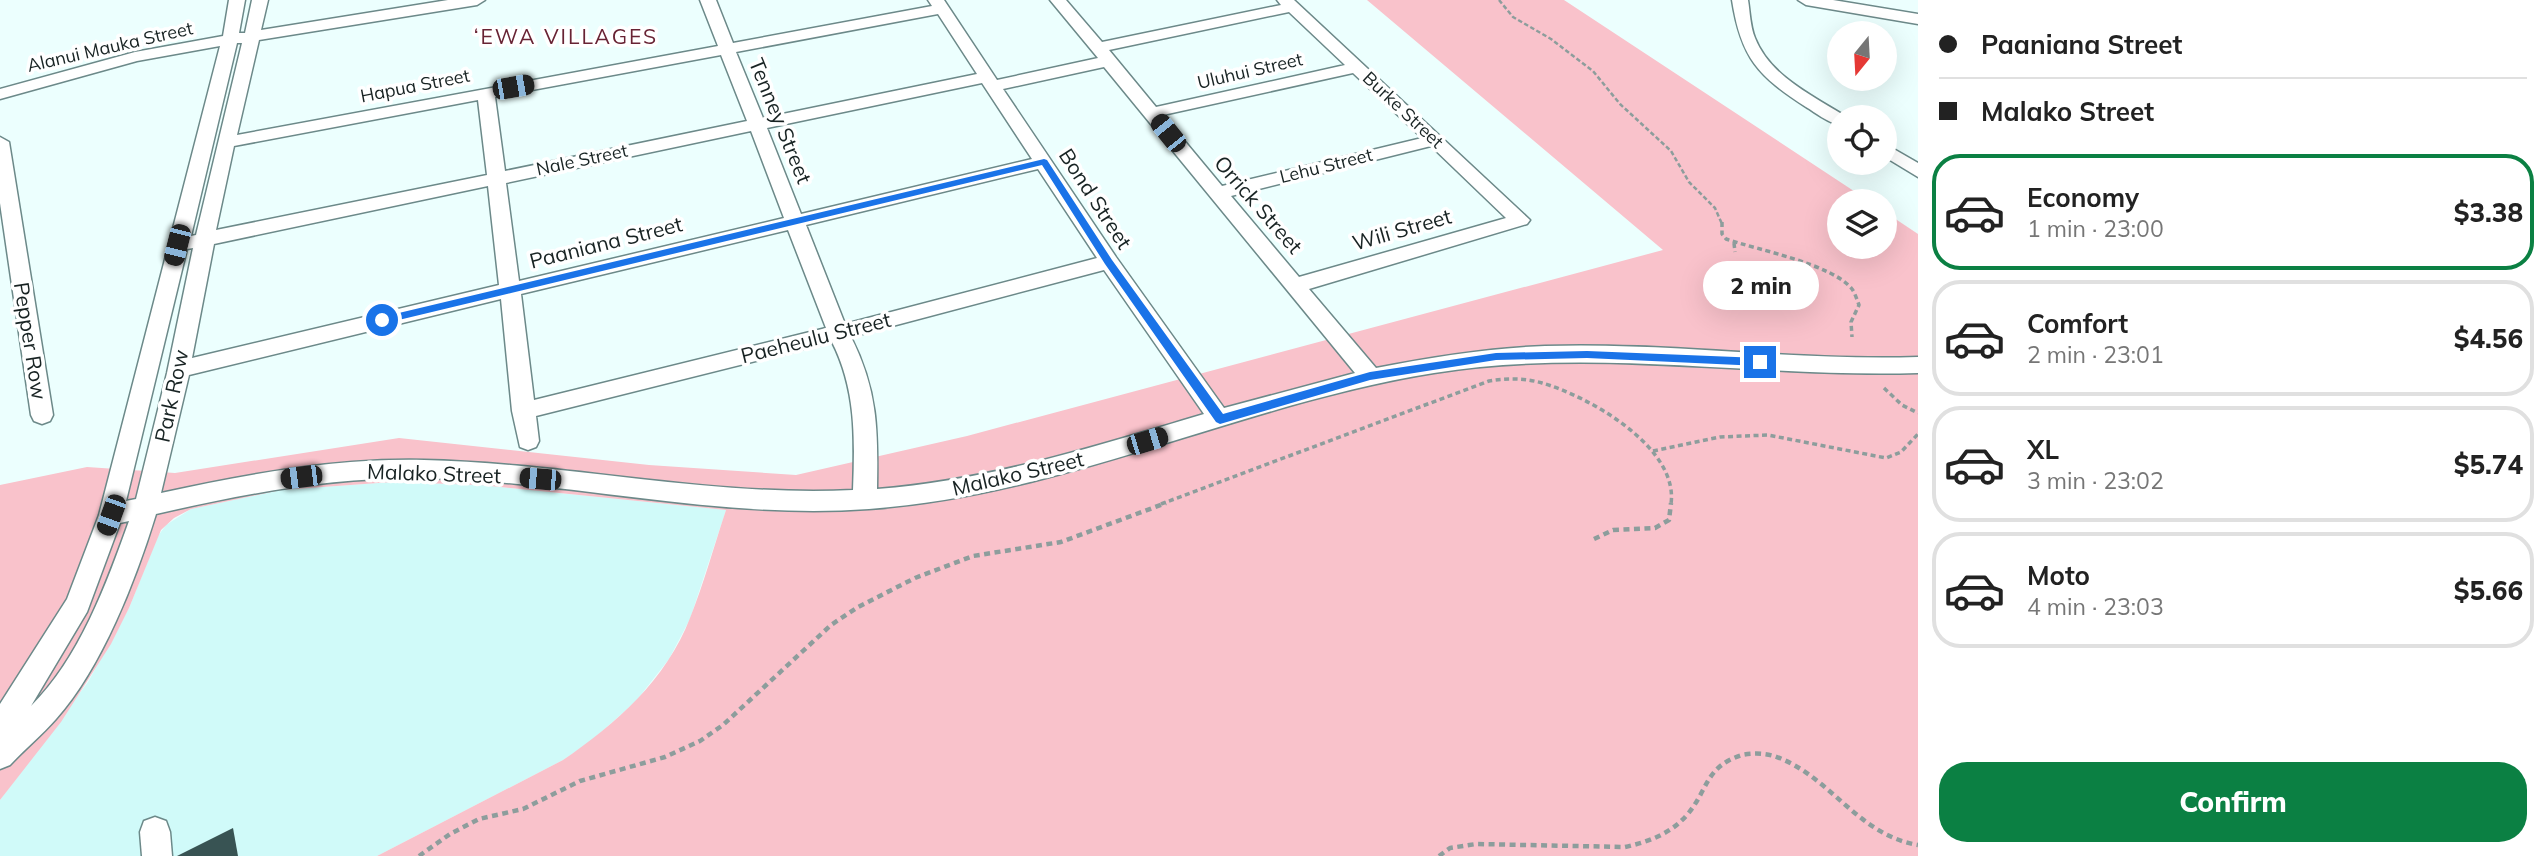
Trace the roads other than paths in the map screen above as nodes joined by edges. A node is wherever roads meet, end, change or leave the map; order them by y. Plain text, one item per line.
1 (237, 0) edge
2 (260, 0) edge
3 (477, 0) edge
4 (708, 0) edge
5 (1058, 0) edge
6 (1740, 0) edge
7 (1806, 0) edge
8 (1289, 3) edge
9 (939, 4) edge
10 (1918, 19) edge
11 (252, 37) junction
12 (230, 40) junction
13 (727, 48) junction
14 (1102, 54) junction
15 (1357, 67) junction
16 (990, 81) junction
17 (486, 92) junction
18 (0, 94) edge
19 (1827, 112) edge
20 (1152, 113) junction
21 (756, 124) junction
22 (1434, 139) junction
23 (226, 142) junction
24 (0, 145) edge
25 (1897, 157) edge
26 (1044, 162) junction
27 (1918, 171) edge
28 (498, 177) junction
29 (1217, 193) junction
30 (1520, 220) joint
31 (795, 221) junction
32 (204, 239) junction
33 (177, 245) junction
34 (1109, 262) junction
35 (1297, 285) junction
36 (509, 290) junction
37 (838, 333) junction
38 (1918, 365) edge
39 (179, 369) junction
40 (1370, 376) junction
41 (523, 411) junction
42 (42, 415) dead end
43 (1220, 419) junction
44 (528, 441) dead end
45 (864, 500) junction
46 (148, 506) junction
47 (111, 515) junction
48 (0, 727) edge
49 (0, 755) edge

1 - 12 street, Park Row
2 - 11 street, Park Row
3 - 11 street, Alanui Mauka Street
4 - 13 street, Tenney Street
5 - 14 street, Orrick Street
6 - 19 street
7 - 10 street
8 - 14 street, Nale Street
8 - 15 street, Burke Street
9 - 13 street, Hapua Street
9 - 16 street, Bond Street
11 - 12 street, Alanui Mauka Street
11 - 23 street, Park Row
12 - 18 street, Alanui Mauka Street
12 - 33 street, Park Row
13 - 17 street, Hapua Street
13 - 21 street, Tenney Street
14 - 16 street, Nale Street
14 - 20 street, Orrick Street
15 - 20 street, Uluhui Street
15 - 22 street, Burke Street
16 - 21 street, Nale Street
16 - 26 street, Bond Street
17 - 23 street, Hapua Street
17 - 28 street
20 - 29 street, Orrick Street
21 - 28 street, Nale Street
21 - 31 street, Tenney Street
22 - 29 street, Lehu Street
22 - 30 street, Burke Street
23 - 32 street, Park Row
24 - 42 street, Pepper Row
25 - 27 street
26 - 31 street, Paaniana Street
26 - 34 street, Bond Street
28 - 32 street, Nale Street
28 - 36 street
29 - 35 street, Orrick Street
30 - 35 street, Wili Street
31 - 36 street, Paaniana Street
31 - 37 street, Tenney Street
32 - 33 street, Nale Street
32 - 39 street, Park Row
33 - 47 street, Park Row
34 - 37 street, Paeheulu Street
34 - 43 street, Bond Street
35 - 40 street, Orrick Street
36 - 39 street, Paaniana Street
36 - 41 street
37 - 41 street, Paeheulu Street
37 - 45 street, Tenney Street
38 - 40 street, Malako Street
39 - 46 street, Park Row
40 - 43 street, Malako Street
41 - 44 street
43 - 45 street, Malako Street
45 - 46 street, Malako Street
46 - 47 street, Malako Street
46 - 49 street, Park Row
47 - 48 street, Park Row

